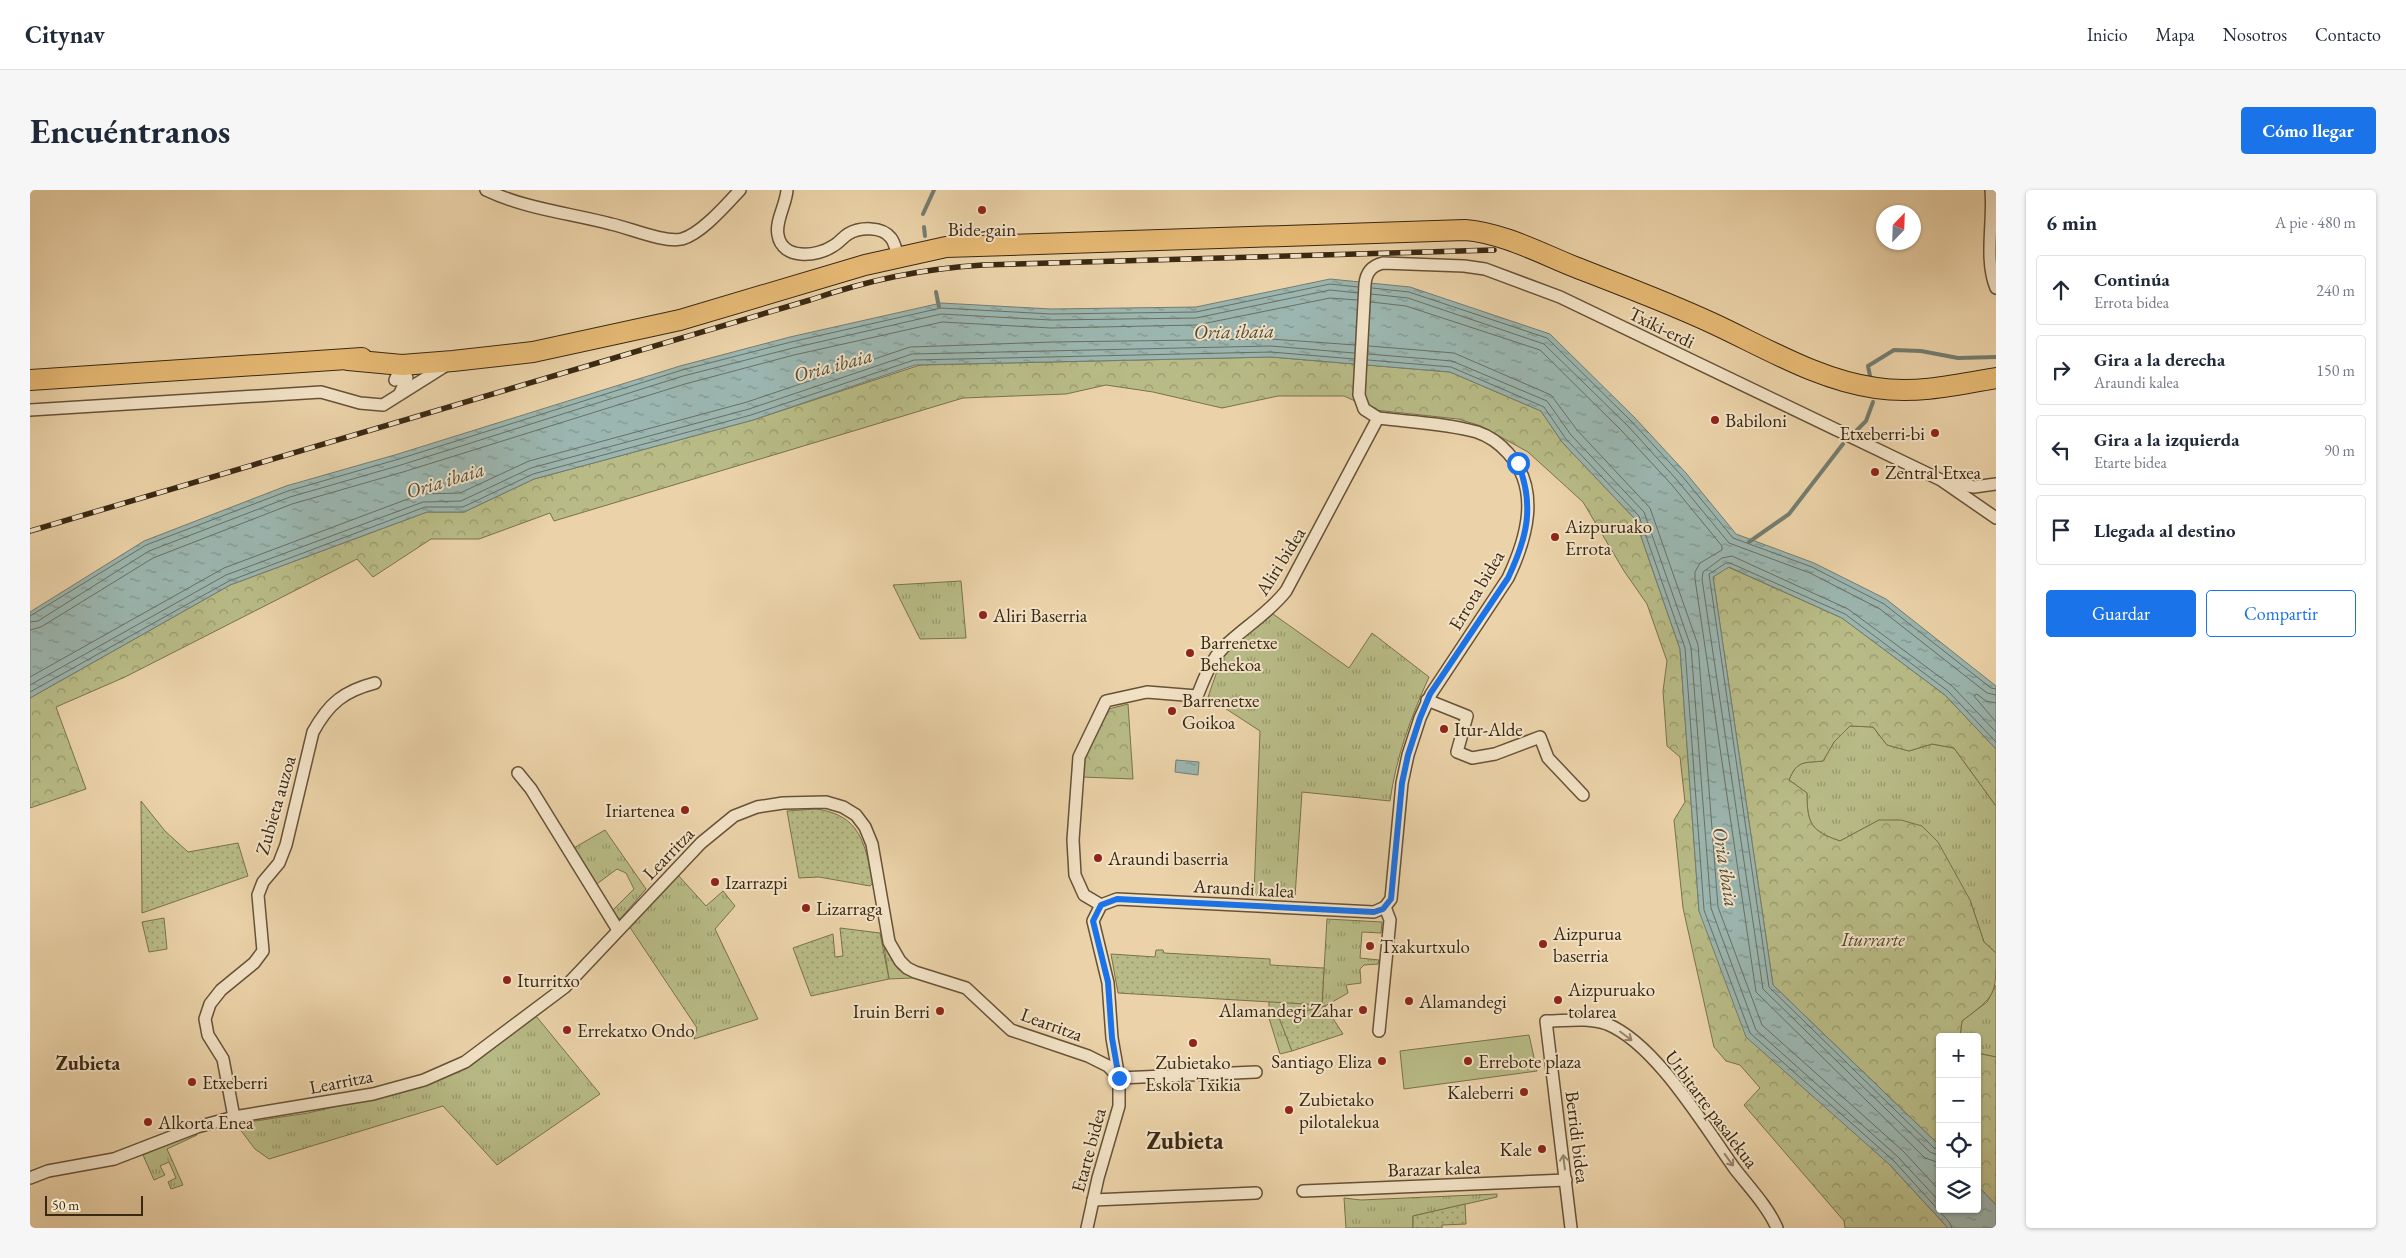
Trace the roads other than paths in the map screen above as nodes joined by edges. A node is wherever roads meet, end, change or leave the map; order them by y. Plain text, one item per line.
1 (486, 190) edge
2 (740, 190) edge
3 (787, 190) edge
4 (1991, 190) edge
5 (898, 256) junction
6 (1996, 288) edge
7 (453, 355) junction
8 (379, 359) junction
9 (398, 372) junction
10 (1996, 378) edge
11 (30, 380) edge
12 (395, 398) junction
13 (30, 410) edge
14 (1378, 418) junction
15 (1941, 480) junction
16 (1996, 484) edge
17 (1996, 518) edge
18 (375, 683) dead end
19 (1427, 700) junction
20 (518, 773) dead end
21 (1583, 795) dead end
22 (1101, 905) junction
23 (1385, 907) junction
24 (618, 930) junction
25 (1546, 1021) joint
26 (1379, 1031) dead end
27 (1256, 1072) dead end
28 (1119, 1078) junction
29 (234, 1117) junction
30 (30, 1178) edge
31 (1566, 1180) junction
32 (1303, 1191) dead end
33 (1256, 1193) dead end
34 (1093, 1200) junction
35 (1088, 1228) edge
36 (1571, 1228) edge
37 (1778, 1228) edge

1 - 2 street
3 - 5 street
4 - 6 street
5 - 7 highway
5 - 10 highway
7 - 8 highway
7 - 9 highway
7 - 12 street
8 - 9 highway
8 - 11 highway
9 - 12 street
9 - 12 street
12 - 13 street
14 - 15 street, Txiki-erdi
14 - 19 street, Errota bidea
14 - 22 street, Aliri bidea
15 - 16 street
15 - 17 street
18 - 29 street, Zubieta auzoa
19 - 21 street
19 - 23 street, Errota bidea
20 - 24 street
22 - 23 street, Araundi kalea
22 - 28 street, Etarte bidea
23 - 26 street, Errota bidea
24 - 28 street, Learritza
24 - 29 street, Learritza
31 -> 25 street, Berridi bidea
25 -> 37 street, Urbitarte pasalekua
27 - 28 street
28 - 34 street, Etarte bidea
29 - 30 street, Learritza
31 - 32 street, Barazar kalea
31 - 36 street, Berridi bidea
33 - 34 street
34 - 35 street, Etarte bidea

